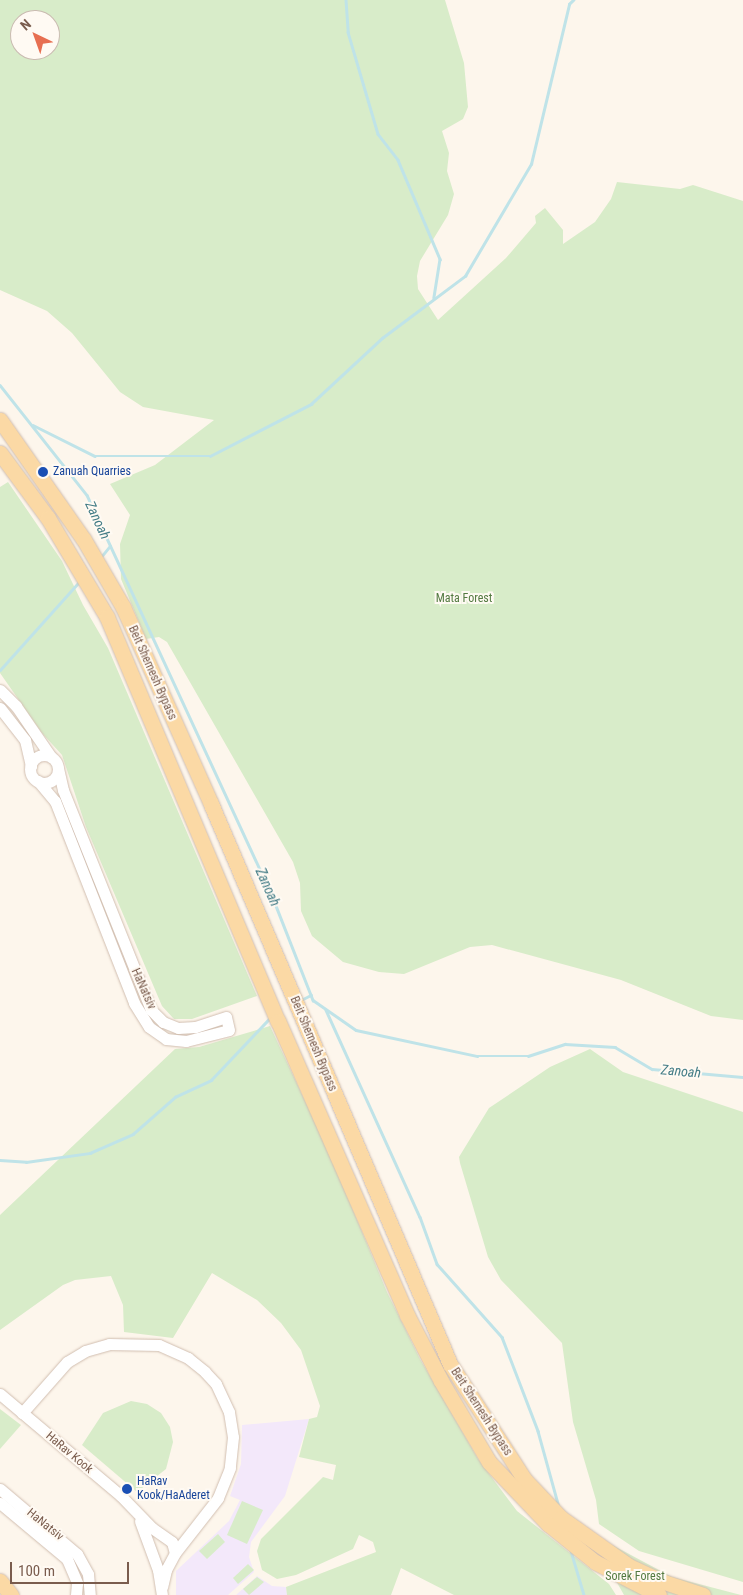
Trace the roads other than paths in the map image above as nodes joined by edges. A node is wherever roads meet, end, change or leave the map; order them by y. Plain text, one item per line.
1 (0, 420) edge
2 (0, 454) edge
3 (0, 690) edge
4 (0, 708) edge
5 (51, 757) junction
6 (31, 766) junction
7 (58, 769) junction
8 (38, 781) junction
9 (0, 1394) edge
10 (22, 1413) junction
11 (0, 1489) edge
12 (0, 1503) edge
13 (136, 1512) junction
14 (201, 1520) junction
15 (165, 1538) junction
16 (151, 1552) junction
17 (174, 1556) junction
18 (0, 1581) edge
19 (162, 1591) edge
20 (11, 1595) edge
21 (76, 1595) edge
22 (90, 1595) edge
23 (659, 1595) edge
24 (702, 1595) edge

1 - 24 main road, Beit Shemesh Bypass
2 - 23 main road, Beit Shemesh Bypass
3 - 5 street
4 - 6 street
5 - 6 street
5 - 7 street
6 - 8 street
7 - 8 street
7 - 8 street, HaNatsiv
9 - 10 street, HaRav Kook
10 - 13 street, HaRav Kook
10 - 14 street, HaRav Kook
11 - 22 street, HaNatsiv
12 - 21 street, HaNatsiv
13 - 15 street, HaRav Kook
13 - 16 street, HaRav Kook
14 - 15 street
14 - 17 street, HaRav Kook
15 - 16 street
15 - 17 street
16 - 17 street
16 - 19 street, HaRav Kook
17 - 19 street, HaRav Kook
18 - 20 main road

